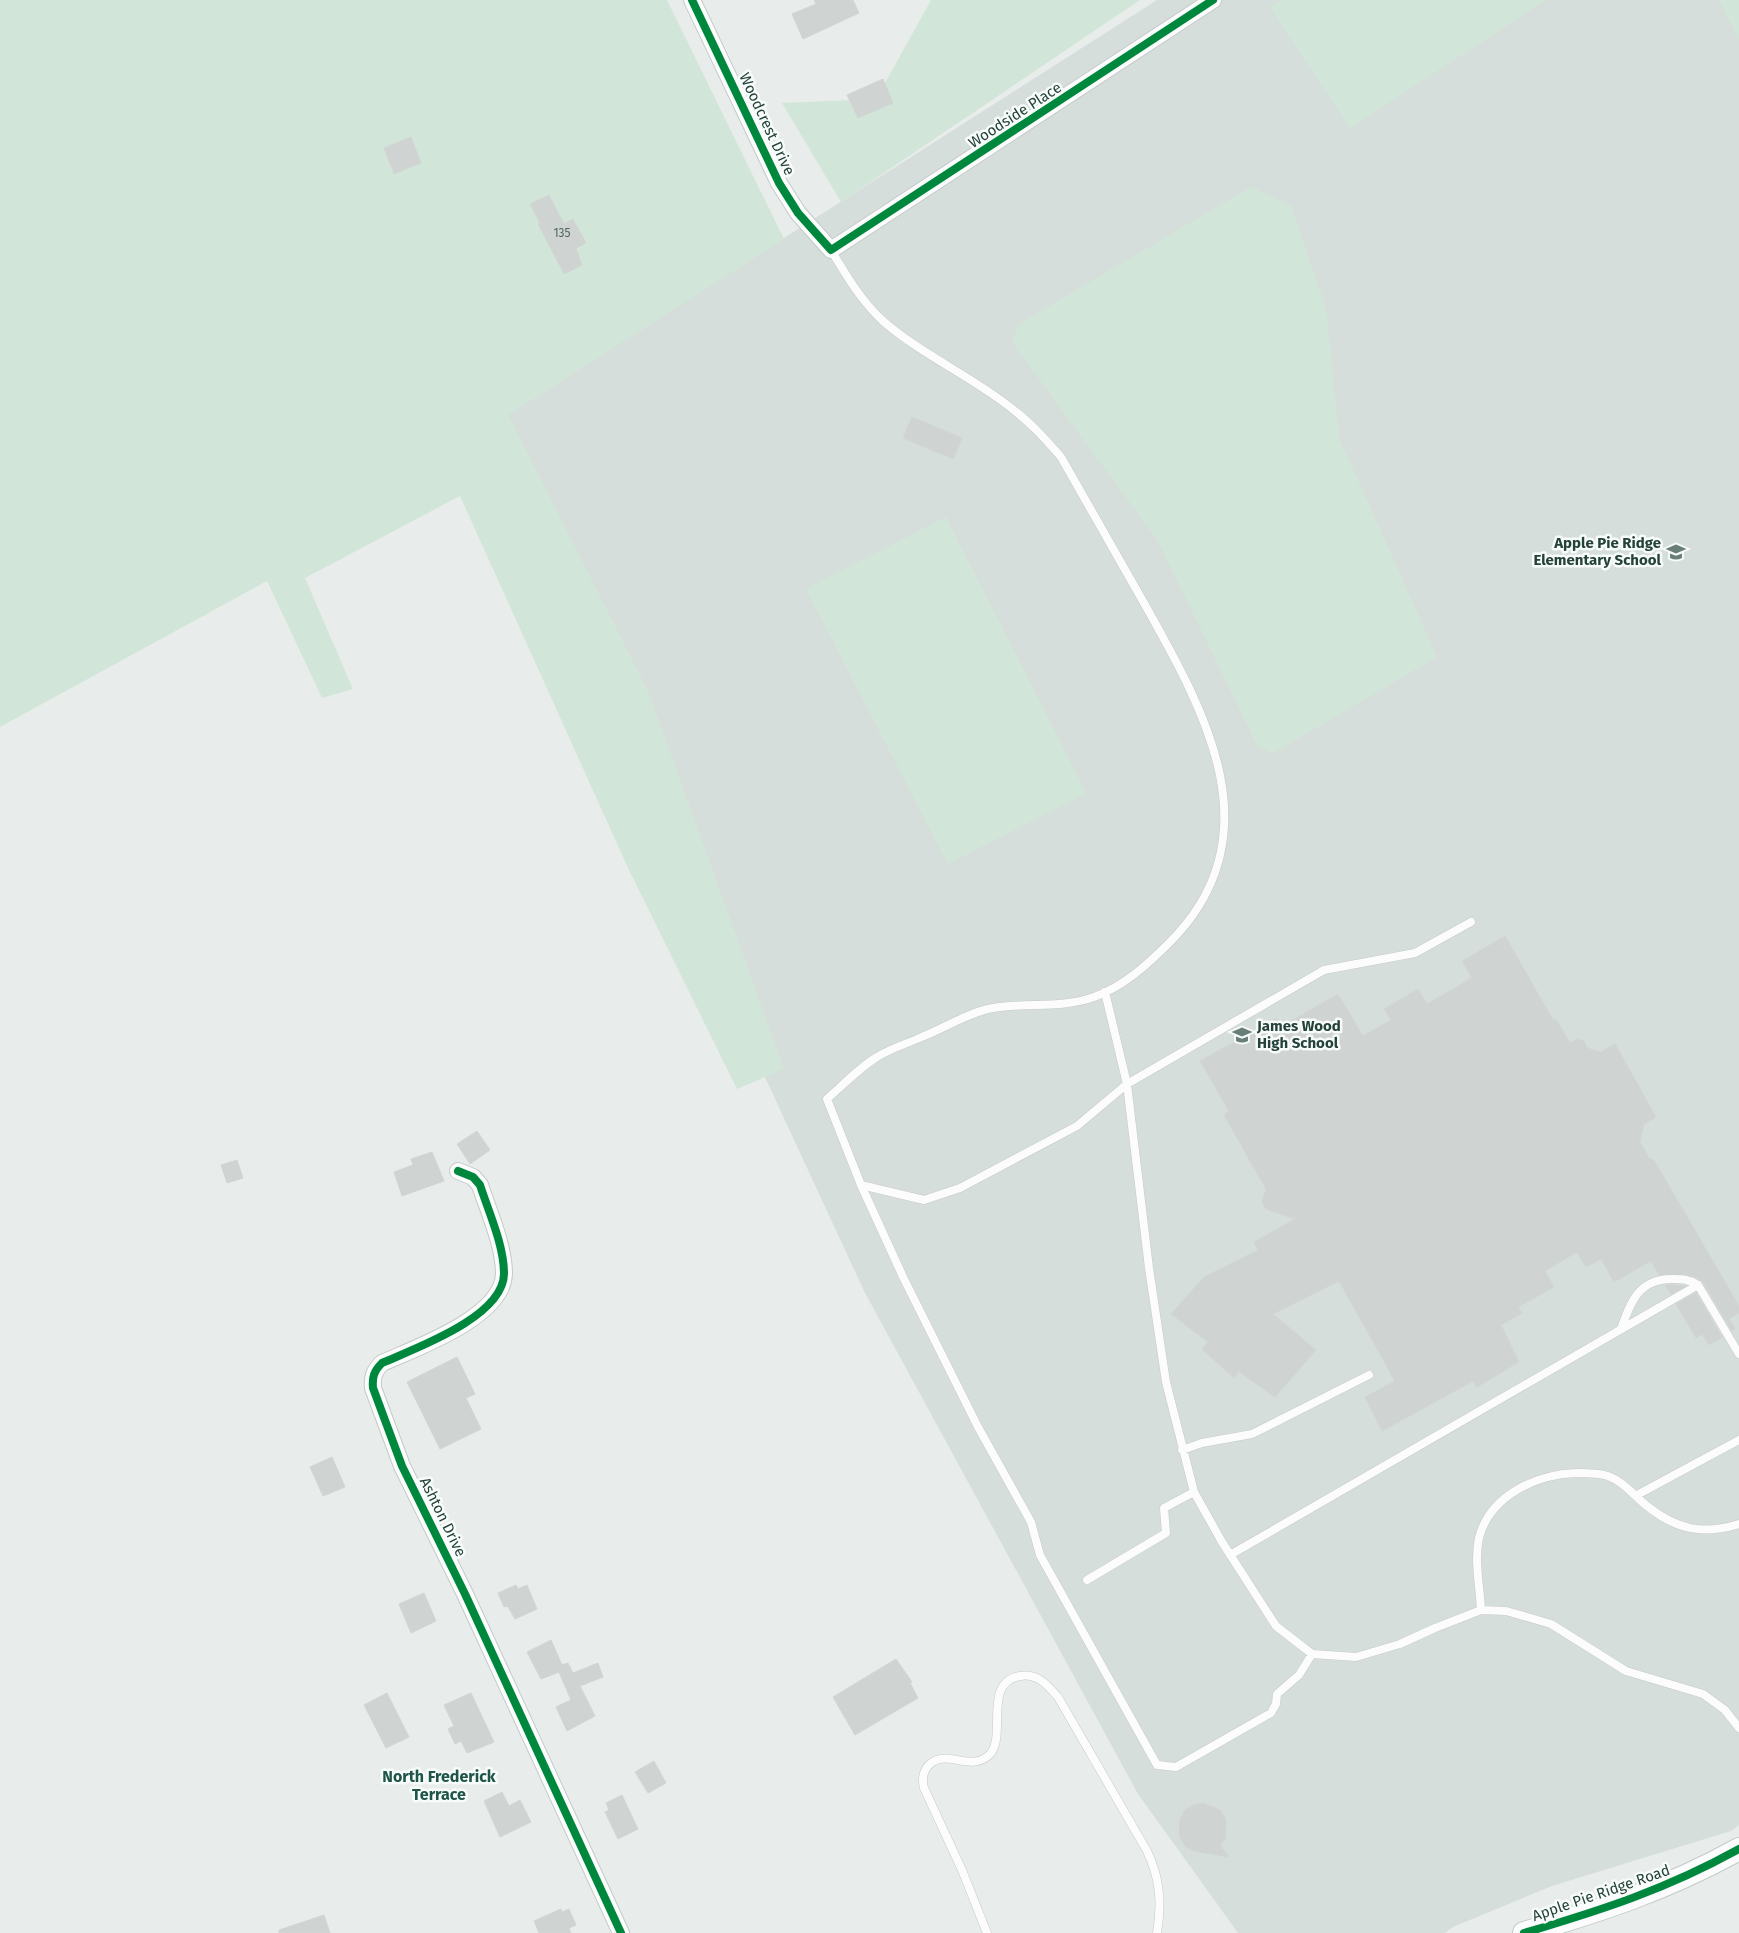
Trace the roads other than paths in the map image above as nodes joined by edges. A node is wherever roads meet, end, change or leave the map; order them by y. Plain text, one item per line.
1 (692, 0) edge
2 (1213, 0) edge
3 (830, 250) junction
4 (1471, 922) dead end
5 (1106, 992) junction
6 (1126, 1084) junction
7 (458, 1171) dead end
8 (861, 1185) junction
9 (1698, 1285) junction
10 (1621, 1329) junction
11 (1739, 1354) edge
12 (1369, 1375) dead end
13 (1739, 1440) edge
14 (1182, 1450) junction
15 (1194, 1492) junction
16 (1637, 1496) junction
17 (1739, 1524) edge
18 (1230, 1555) junction
19 (1087, 1580) dead end
20 (1481, 1610) junction
21 (1312, 1654) junction
22 (1739, 1728) edge
23 (1739, 1849) edge
24 (621, 1933) edge
25 (987, 1933) edge
26 (1157, 1933) edge
27 (1524, 1933) edge

1 - 3 street, Woodcrest Drive
2 - 3 street, Woodside Place
3 - 5 lane
4 - 6 lane
5 - 6 lane
5 - 8 lane
6 - 8 lane
6 - 14 lane
7 - 24 street, Ashton Drive
8 - 21 lane
9 - 10 lane
9 - 10 lane
9 - 11 lane
10 - 18 lane
12 - 14 lane
13 - 16 lane
14 - 15 lane
15 - 18 lane
15 - 19 lane
16 - 17 lane
16 - 20 lane
18 - 21 lane
20 - 21 lane
20 - 22 lane
23 - 27 street, Apple Pie Ridge Road
25 - 26 lane

